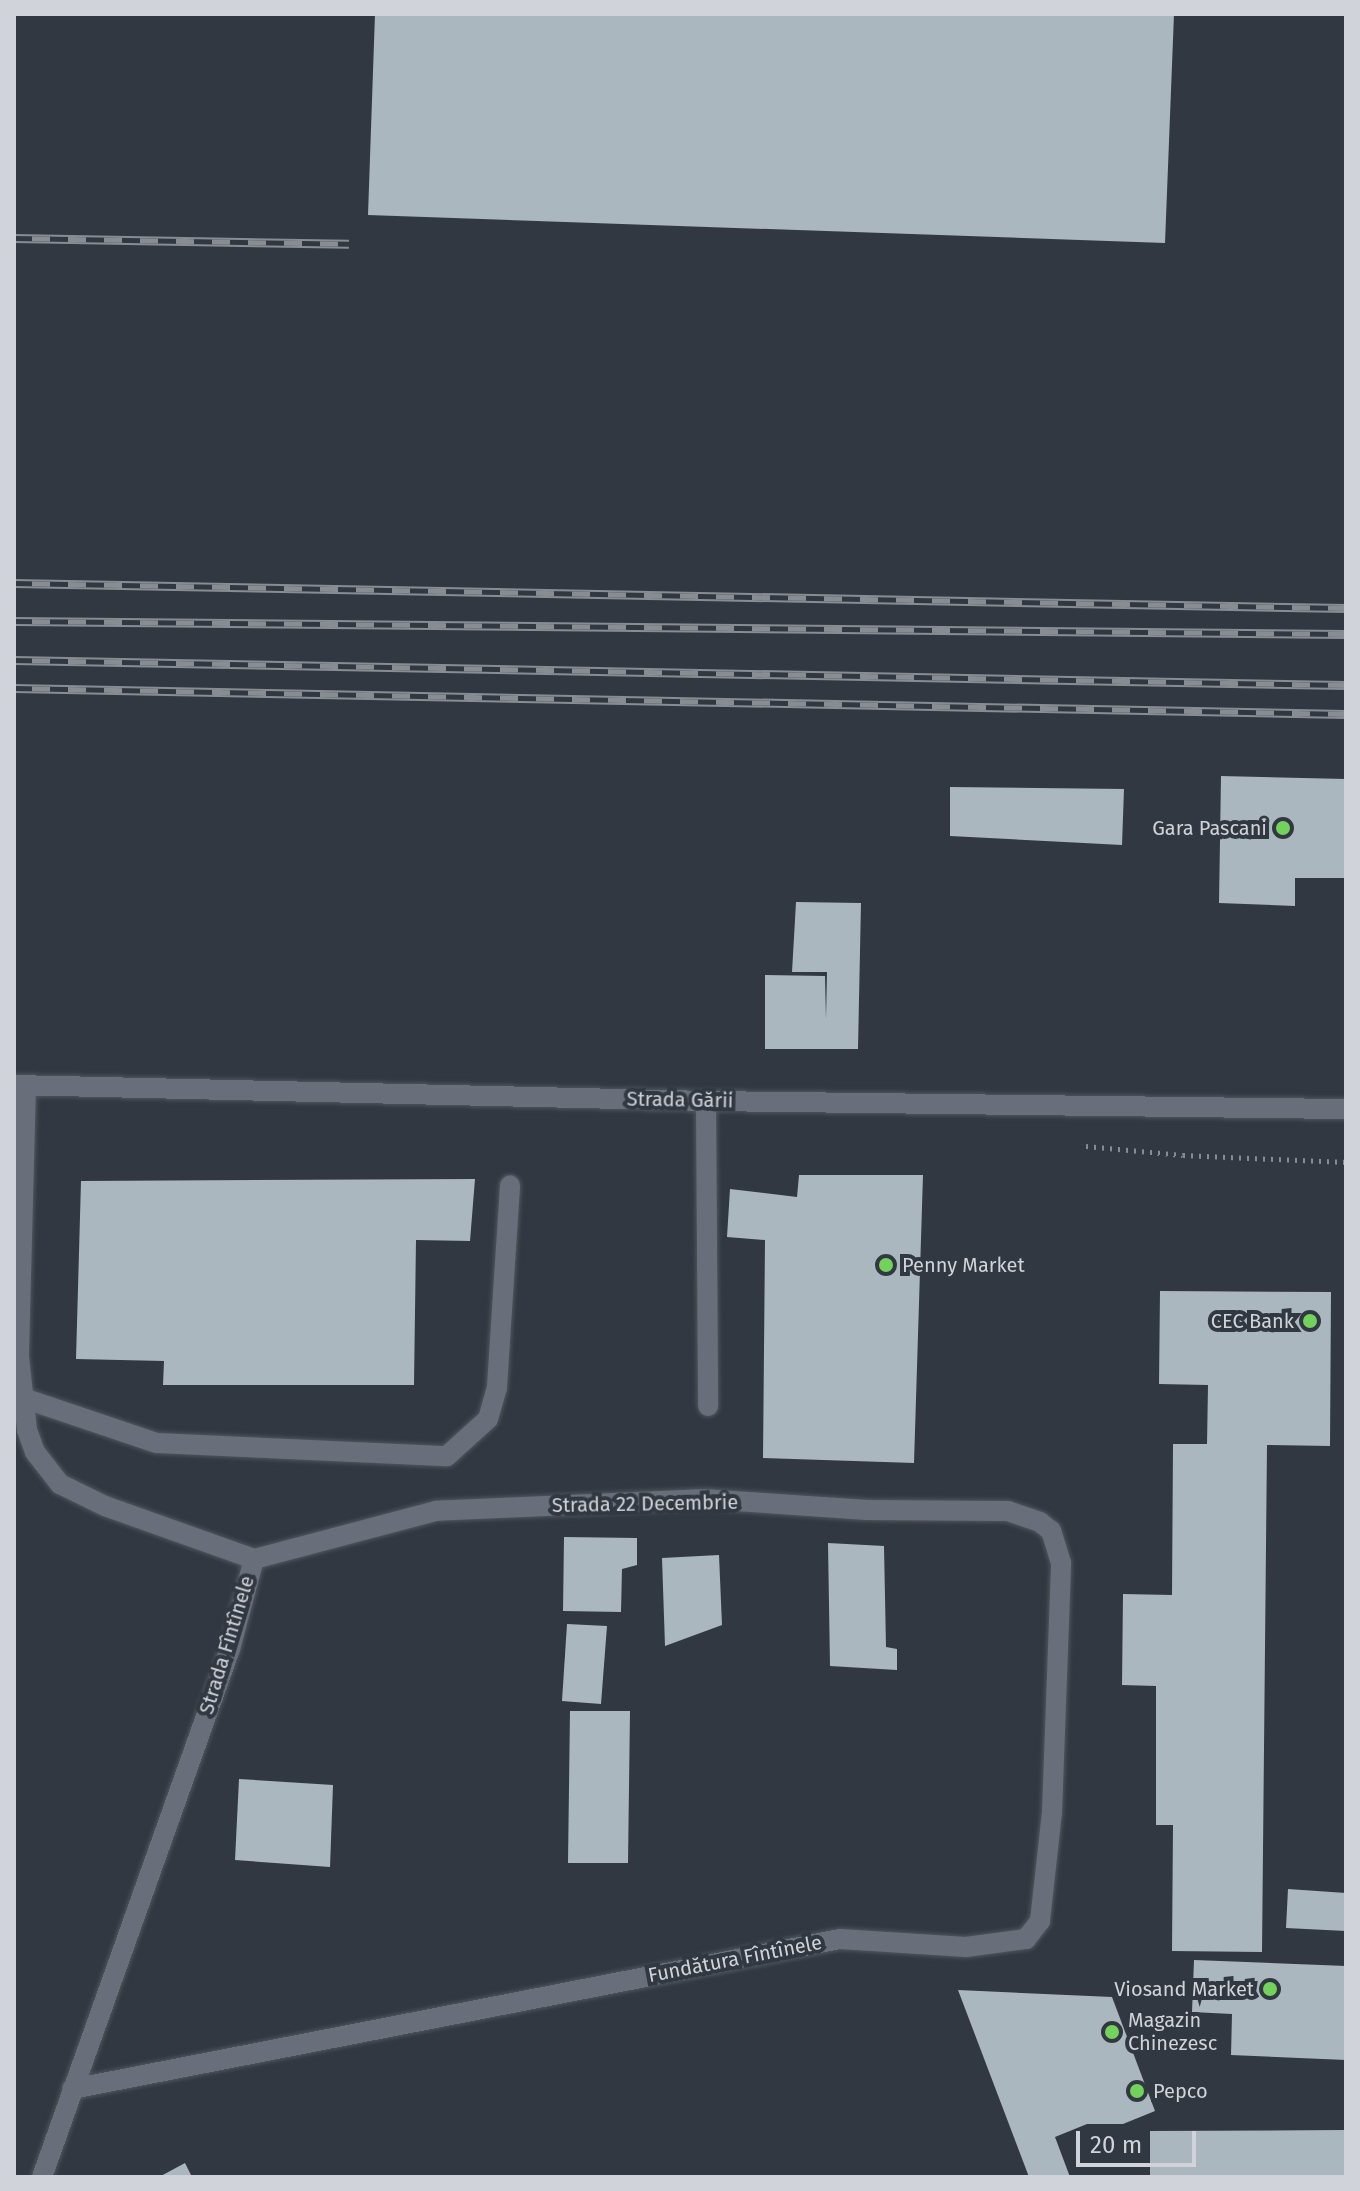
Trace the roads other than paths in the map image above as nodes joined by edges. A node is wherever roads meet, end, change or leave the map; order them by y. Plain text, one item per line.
1 (20, 1085) edge
2 (706, 1101) junction
3 (1346, 1109) edge
4 (510, 1185) dead end
5 (23, 1398) junction
6 (708, 1406) dead end
7 (254, 1559) junction
8 (1061, 1563) joint
9 (72, 2089) junction
10 (42, 2177) edge

1 - 2 street, Strada Gării
1 - 5 street, Strada Fîntînele
2 - 3 street, Strada Gării
2 - 6 street
4 - 5 street
5 - 7 street, Strada Fîntînele
7 - 8 street, Strada 22 Decembrie
7 - 9 street, Strada Fîntînele
8 - 9 street, Fundătura Fîntînele
9 - 10 street, Strada Fîntînele

